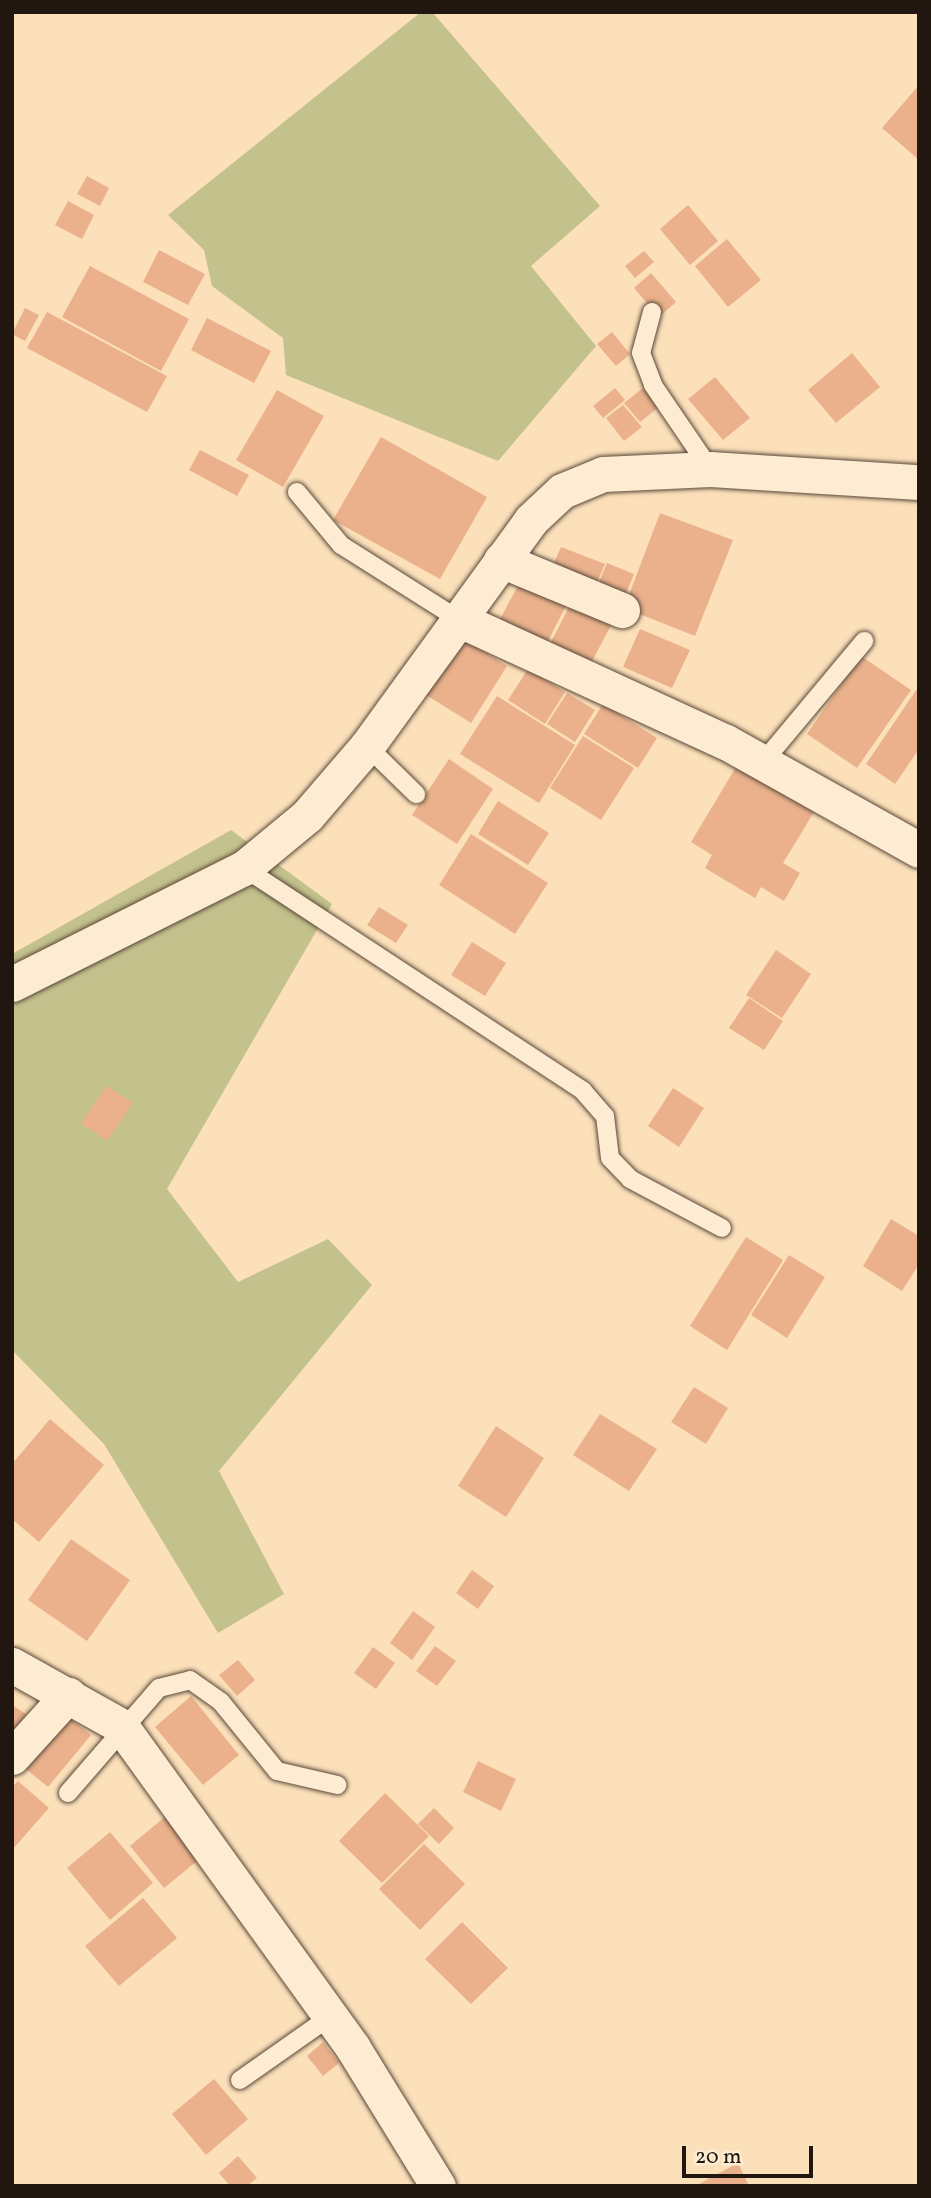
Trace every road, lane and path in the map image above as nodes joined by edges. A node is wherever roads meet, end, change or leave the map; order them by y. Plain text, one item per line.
1 (652, 312) dead end
2 (710, 469) junction
3 (919, 482) edge
4 (297, 492) dead end
5 (501, 559) junction
6 (622, 610) dead end
7 (458, 619) junction
8 (864, 641) dead end
9 (367, 746) junction
10 (763, 762) junction
11 (416, 794) dead end
12 (919, 850) edge
13 (244, 868) junction
14 (12, 984) edge
15 (722, 1228) dead end
16 (12, 1665) edge
17 (68, 1695) junction
18 (121, 1726) junction
19 (12, 1757) edge
20 (337, 1784) dead end
21 (68, 1793) dead end
22 (331, 2016) junction
23 (240, 2080) dead end
24 (438, 2186) edge

1 - 2 lane
2 - 3 street
2 - 5 street
4 - 7 lane
5 - 6 street
5 - 7 street
7 - 9 street
7 - 10 street
8 - 10 lane
9 - 11 lane
9 - 13 street
10 - 12 street
13 - 14 street
13 - 15 lane
16 - 17 street
17 - 18 street
17 - 19 street
18 - 20 lane
18 - 21 lane
18 - 22 street
22 - 23 lane
22 - 24 street

